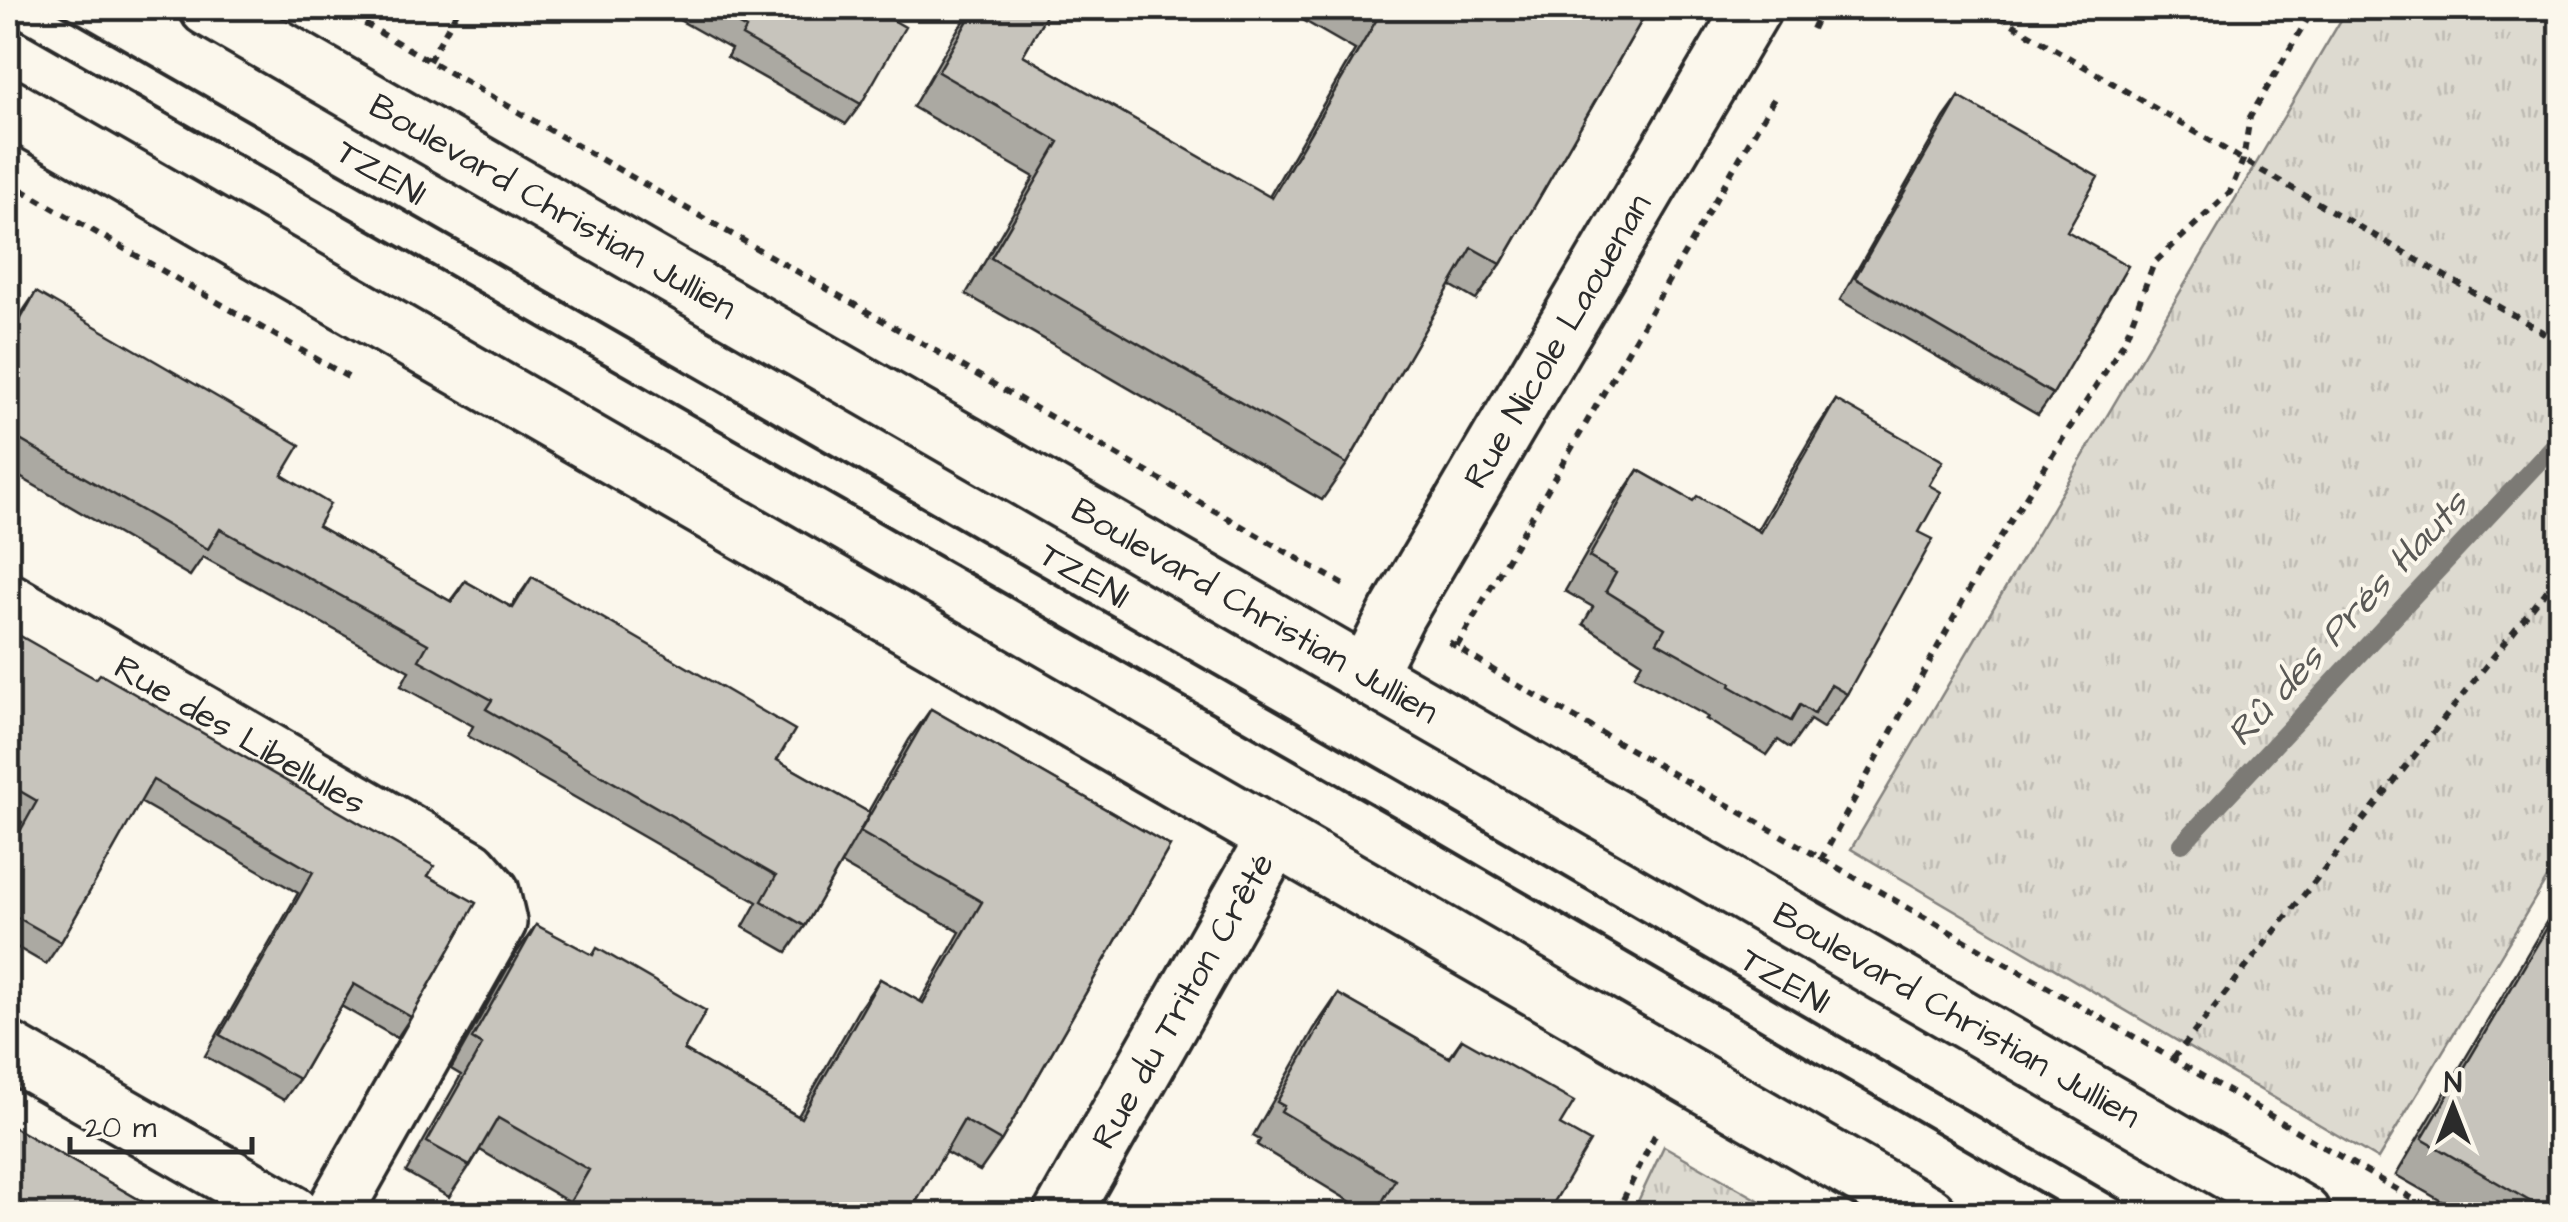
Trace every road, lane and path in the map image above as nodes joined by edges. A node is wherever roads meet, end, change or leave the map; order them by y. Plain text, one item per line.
1 (17, 8) edge
2 (208, 8) edge
3 (336, 8) edge
4 (459, 8) edge
5 (1753, 8) edge
6 (1822, 8) edge
7 (1985, 8) edge
8 (2314, 8) edge
9 (1808, 36) dead end
10 (429, 61) junction
11 (1782, 84) dead end
12 (8, 107) edge
13 (2242, 160) junction
14 (2560, 342) edge
15 (2560, 574) edge
16 (1342, 584) dead end
17 (14, 621) edge
18 (1366, 675) junction
19 (1275, 838) junction
20 (1821, 860) junction
21 (8, 1050) edge
22 (2173, 1059) junction
23 (1657, 1131) dead end
24 (292, 1214) edge
25 (334, 1214) edge
26 (1062, 1214) edge
27 (1616, 1214) edge
28 (1928, 1214) edge
29 (2110, 1214) edge
30 (2302, 1214) edge
31 (2439, 1214) edge

1 - 29 lane, TZEN1
2 - 18 street, Boulevard Christian Jullien
3 - 10 path
4 - 10 path
5 - 18 street, Rue Nicole Laouenan
6 - 9 path
7 - 13 path
8 - 13 path
10 - 16 path
11 - 20 path
12 - 19 street
13 - 14 path
13 - 20 path
15 - 22 path
17 - 25 street, Rue des Libellules
18 - 30 street, Boulevard Christian Jullien
19 - 26 street, Rue du Triton Crêté
19 - 28 street
20 - 22 path
21 - 24 street
22 - 31 path
23 - 27 path

